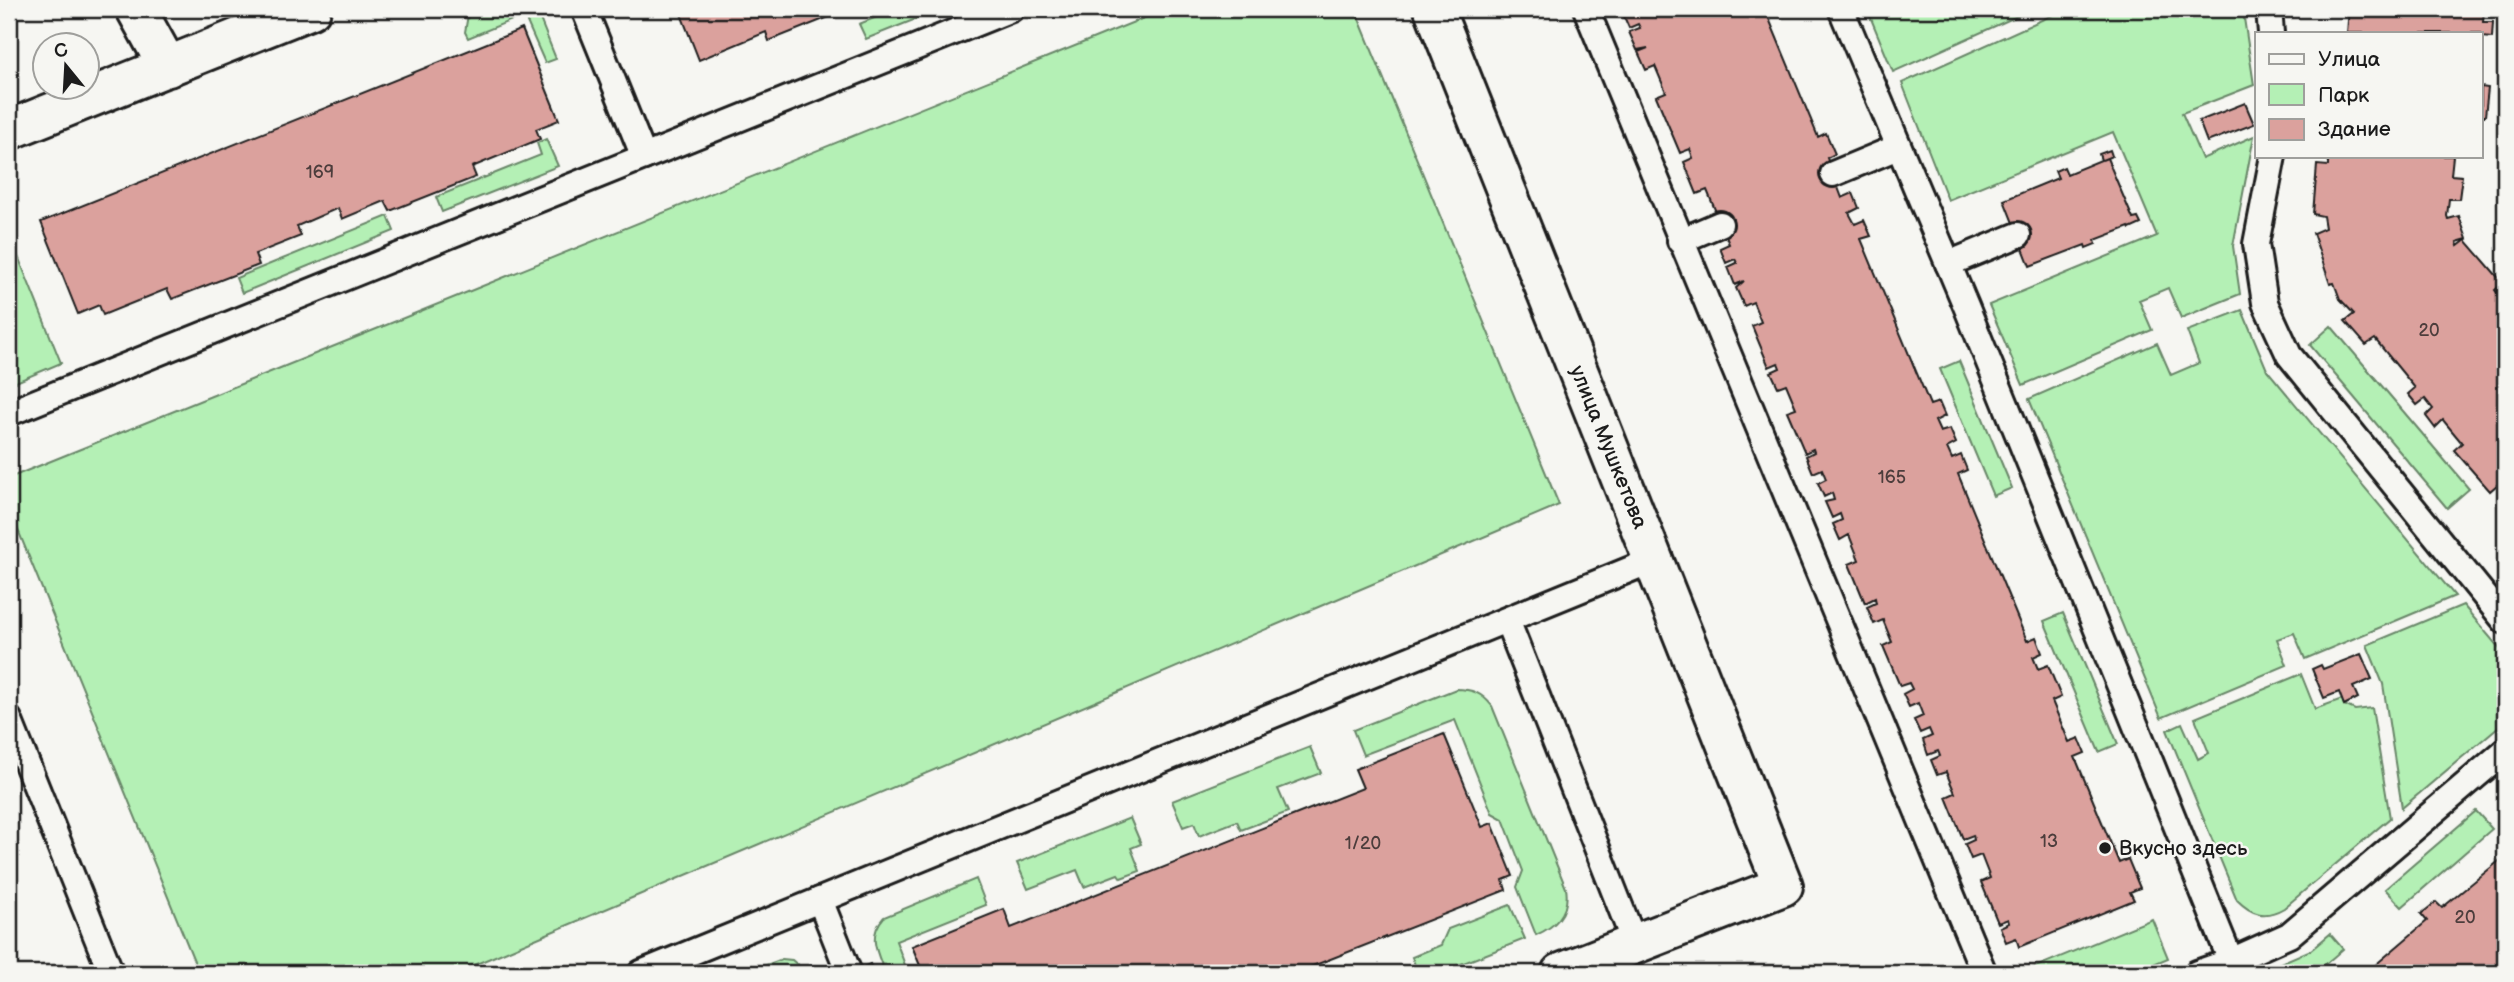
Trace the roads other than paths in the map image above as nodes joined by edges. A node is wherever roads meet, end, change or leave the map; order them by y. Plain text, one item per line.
1 (136, 9) edge
2 (311, 9) edge
3 (584, 9) edge
4 (1011, 9) edge
5 (1434, 9) edge
6 (1586, 9) edge
7 (1841, 9) edge
8 (2269, 9) edge
9 (2271, 32) edge
10 (168, 67) junction
11 (9, 130) edge
12 (1898, 147) junction
13 (644, 157) junction
14 (2273, 158) edge
15 (1833, 174) dead end
16 (1720, 224) dead end
17 (2018, 235) dead end
18 (1680, 241) junction
19 (1948, 264) junction
20 (9, 413) edge
21 (1653, 560) junction
22 (1507, 620) junction
23 (2505, 621) edge
24 (9, 719) edge
25 (2505, 751) edge
26 (820, 900) junction
27 (1635, 944) junction
28 (2231, 961) junction
29 (111, 973) edge
30 (641, 973) edge
31 (849, 973) edge
32 (1561, 973) edge
33 (1984, 973) edge
34 (2197, 973) edge

1 - 10 street
2 - 10 street
3 - 13 lane
4 - 13 lane
5 - 21 street, улица Мушкетова
6 - 18 lane
7 - 12 lane
8 - 9 lane
10 - 11 street
12 - 15 lane
12 - 19 lane
13 - 20 lane
14 - 23 lane
16 - 18 lane
17 - 19 lane
18 - 33 lane
19 - 28 lane
21 - 22 lane
21 - 27 street, улица Мушкетова
22 - 26 lane
22 - 27 lane
24 - 29 lane
25 - 28 lane
26 - 30 lane
26 - 31 lane
27 - 32 street
28 - 34 lane

